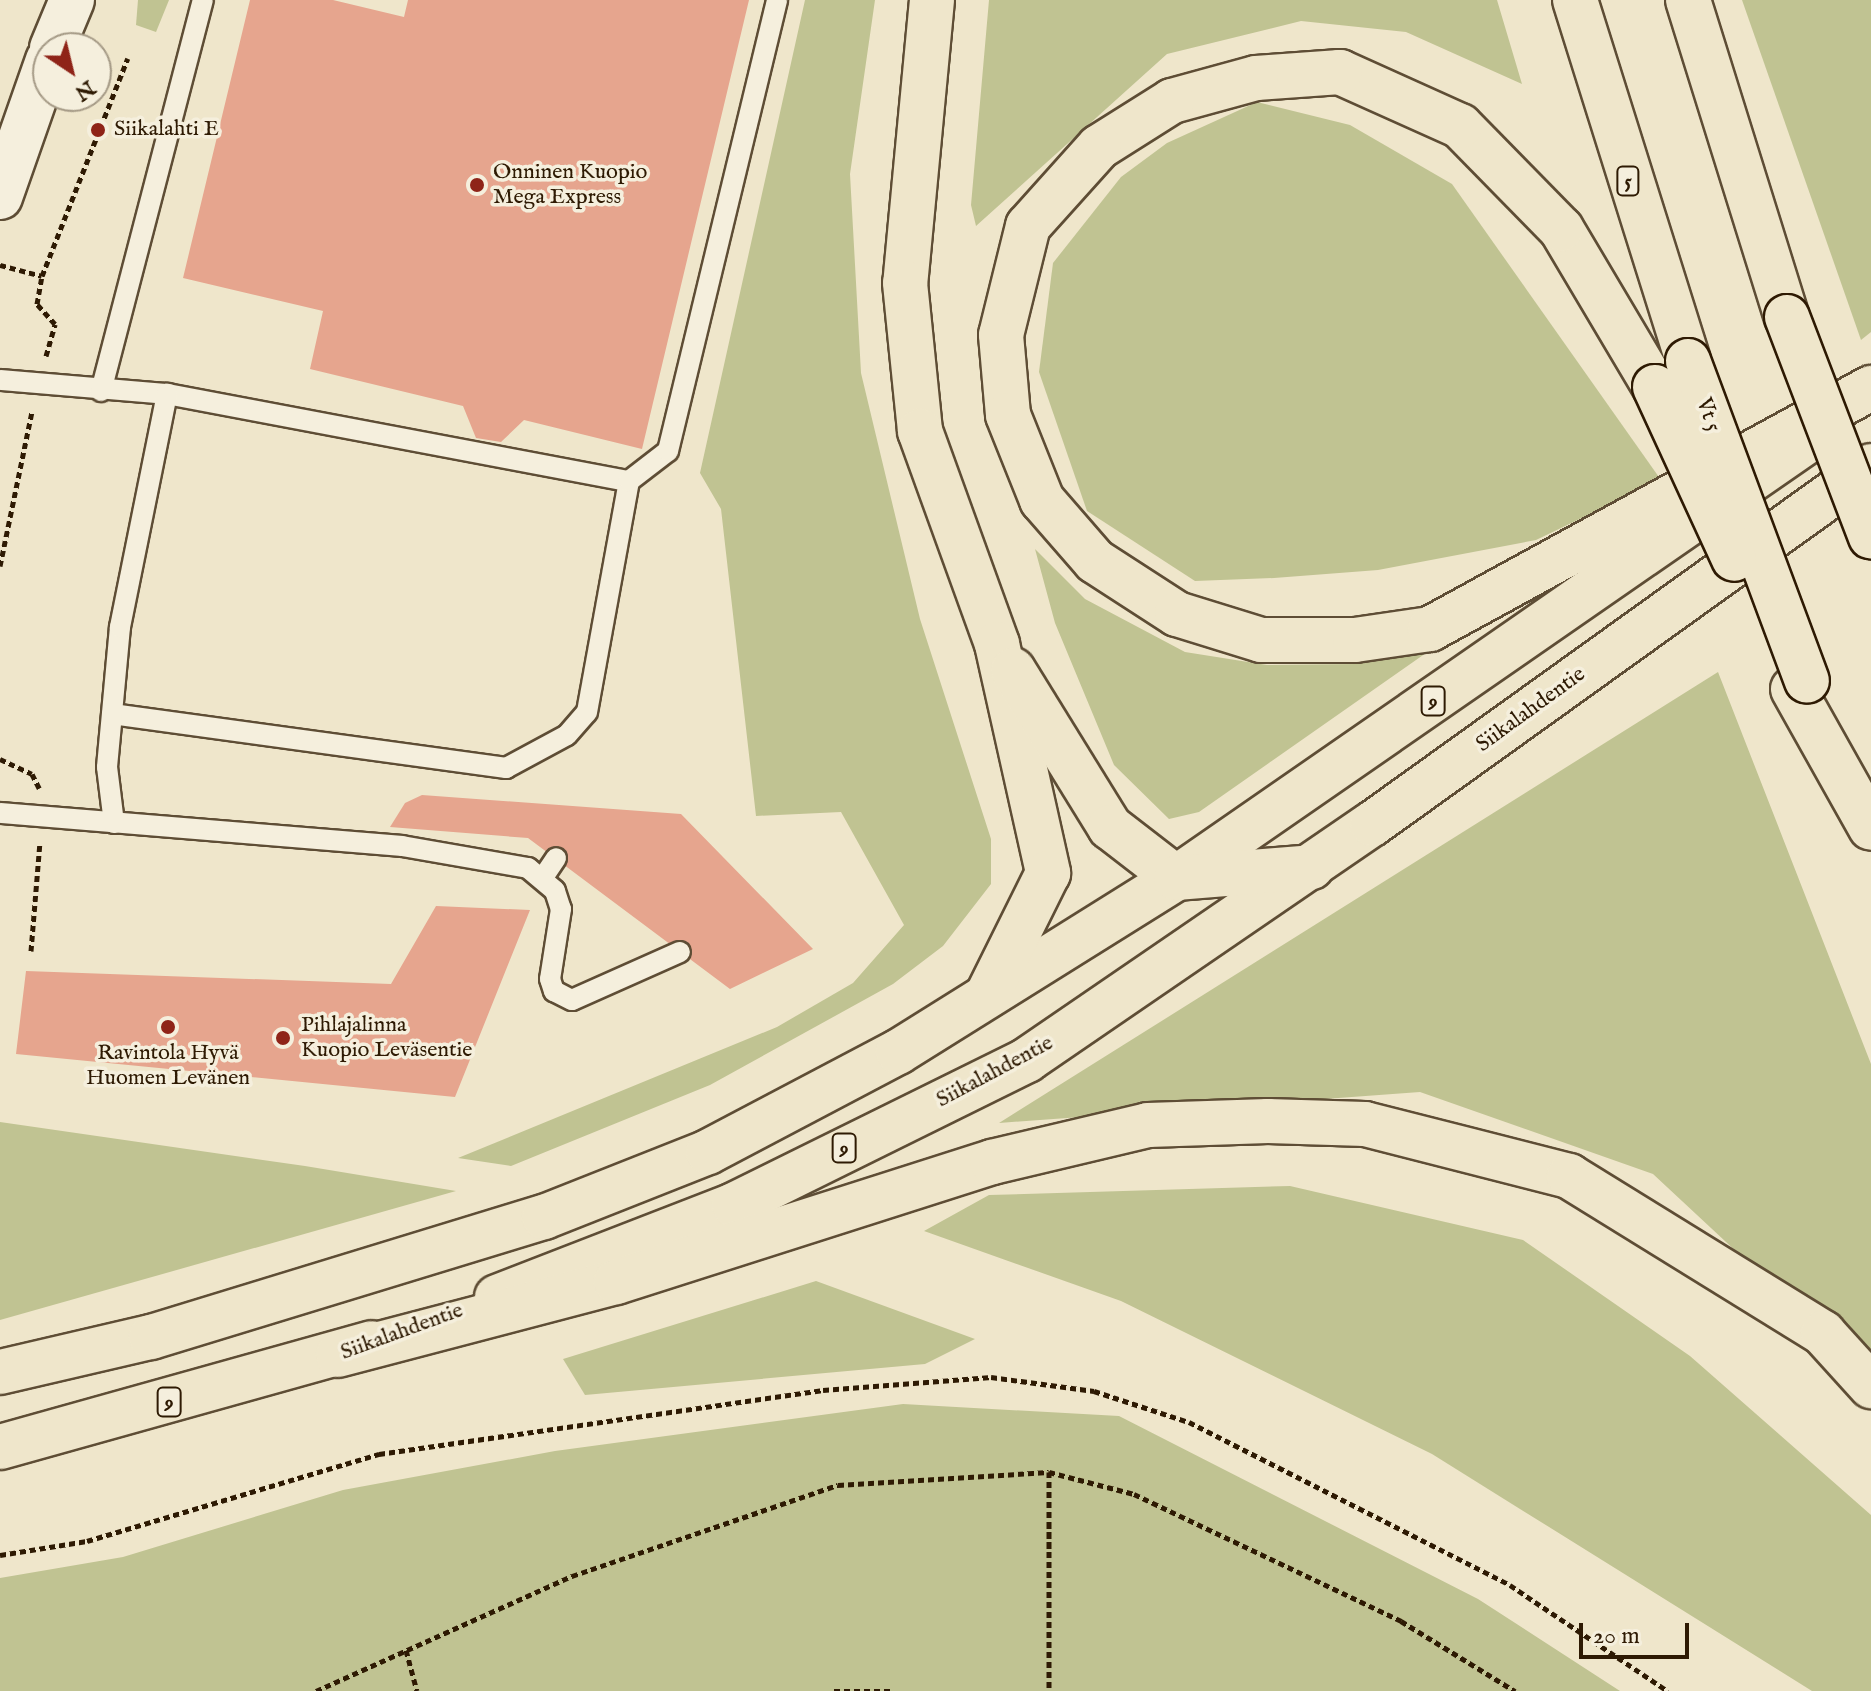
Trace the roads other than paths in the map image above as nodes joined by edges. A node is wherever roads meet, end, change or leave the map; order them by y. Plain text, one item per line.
1 (72, 0) edge
2 (203, 0) edge
3 (777, 0) edge
4 (932, 0) edge
5 (1575, 0) edge
6 (1688, 0) edge
7 (1700, 0) edge
8 (59, 32) edge
9 (32, 106) edge
10 (0, 197) edge
11 (1797, 313) junction
12 (1671, 374) junction
13 (0, 380) edge
14 (1871, 388) edge
15 (101, 391) junction
16 (167, 394) junction
17 (1871, 396) edge
18 (1863, 471) edge
19 (629, 481) junction
20 (1871, 537) edge
21 (997, 644) junction
22 (1800, 685) junction
23 (112, 714) junction
24 (0, 813) edge
25 (1871, 818) edge
26 (114, 823) junction
27 (1871, 828) edge
28 (556, 858) dead end
29 (1312, 867) junction
30 (1176, 878) junction
31 (542, 879) junction
32 (680, 952) dead end
33 (987, 996) junction
34 (338, 1355) junction
35 (0, 1372) edge
36 (1871, 1386) edge
37 (0, 1447) edge

1 - 8 main road
2 - 15 lane
3 - 19 lane
4 - 21 main road
5 - 12 main road, 5
6 - 11 main road
7 - 11 main road
9 - 10 main road
11 - 18 main road
11 - 20 main road, bridge
12 - 14 main road
12 - 22 main road, bridge
13 - 15 lane
15 - 16 lane
16 - 19 lane
16 - 23 lane
17 - 30 main road, 9
18 - 29 main road, Siikalahdentie / 9
19 - 23 lane
21 - 30 main road
21 - 33 main road
22 - 25 main road
22 - 27 main road
23 - 26 lane
24 - 26 lane
26 - 31 lane
28 - 31 lane
29 - 30 main road
29 - 34 main road, Siikalahdentie / 9
30 - 33 main road, 9
31 - 32 lane
33 - 35 main road, 9
34 - 36 main road
34 - 37 main road, Siikalahdentie / 9

